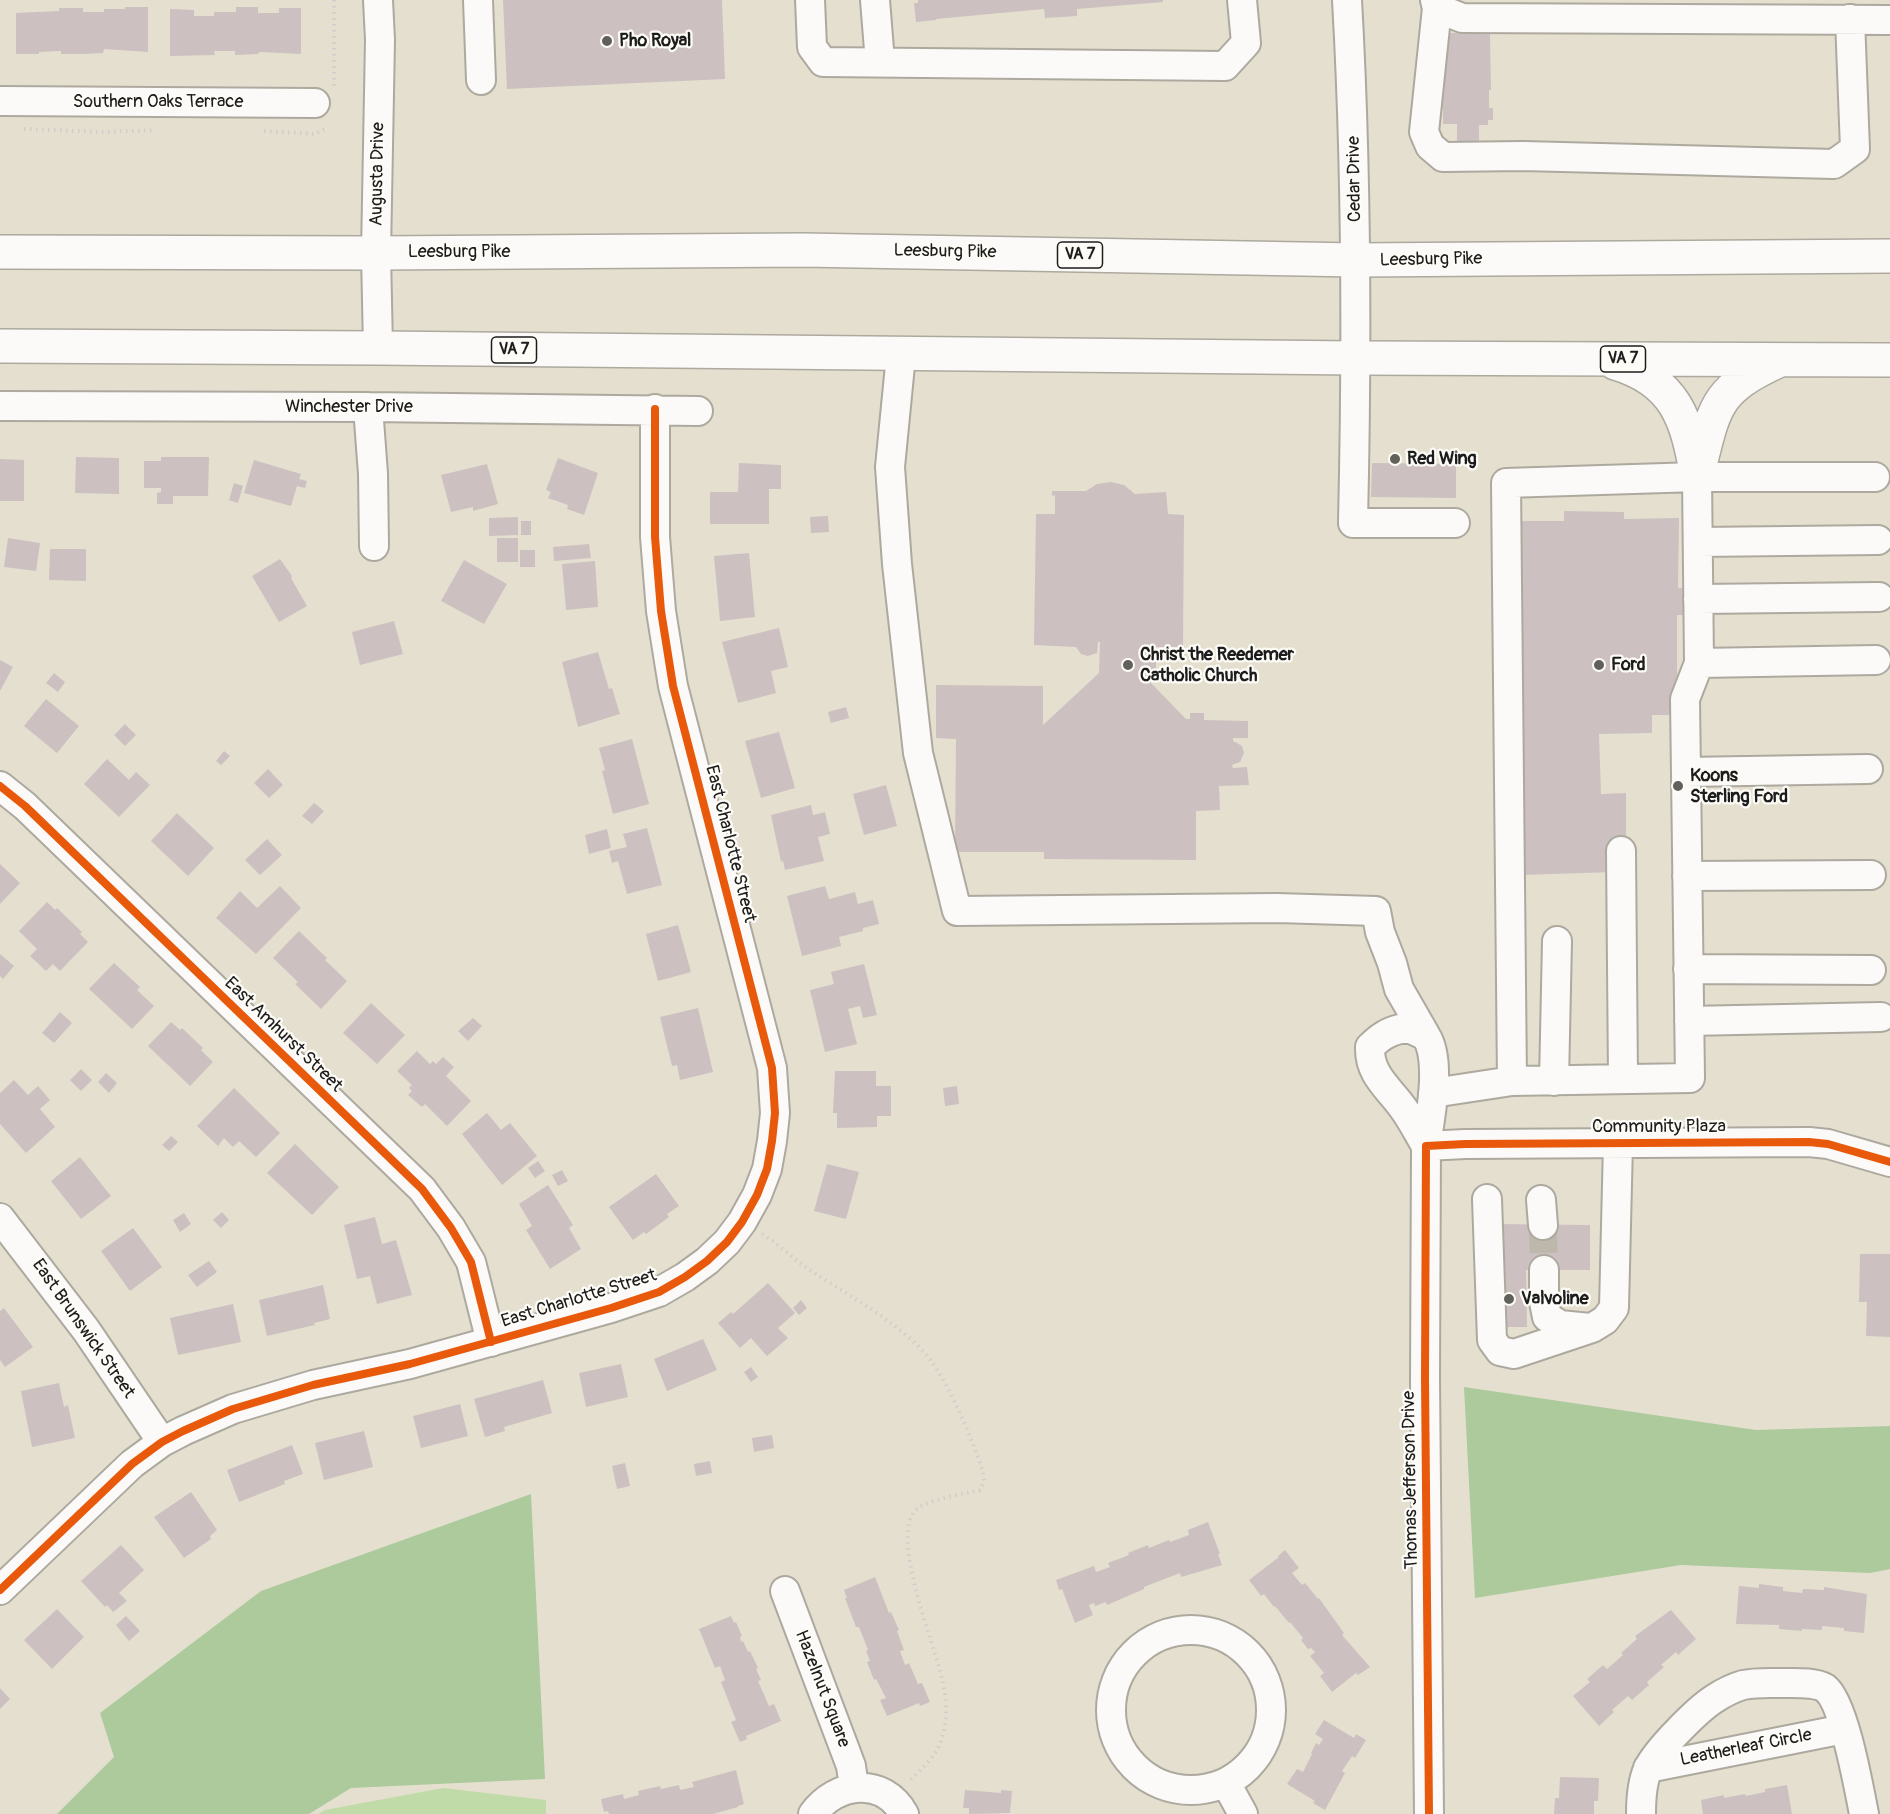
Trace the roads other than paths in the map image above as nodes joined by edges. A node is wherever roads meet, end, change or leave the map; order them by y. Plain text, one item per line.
1 (378, 0) edge
2 (478, 0) edge
3 (810, 0) edge
4 (875, 0) edge
5 (1242, 0) edge
6 (1347, 0) edge
7 (1436, 4) edge
8 (1850, 19) junction
9 (1890, 20) edge
10 (880, 62) junction
11 (481, 80) dead end
12 (0, 101) edge
13 (315, 103) dead end
14 (0, 252) edge
15 (376, 253) junction
16 (1890, 256) edge
17 (1357, 260) junction
18 (0, 346) edge
19 (378, 348) junction
20 (901, 355) junction
21 (1357, 358) junction
22 (1602, 359) junction
23 (1782, 359) junction
24 (1890, 360) edge
25 (0, 406) edge
26 (368, 407) junction
27 (655, 409) junction
28 (698, 411) dead end
29 (1697, 477) junction
30 (1875, 477) dead end
31 (1455, 523) dead end
32 (1878, 540) dead end
33 (1698, 542) junction
34 (374, 546) dead end
35 (1879, 597) dead end
36 (1698, 599) junction
37 (1876, 660) dead end
38 (1699, 663) junction
39 (1868, 769) dead end
40 (1686, 772) junction
41 (0, 786) edge
42 (1621, 851) dead end
43 (1871, 875) dead end
44 (1687, 876) junction
45 (1557, 941) dead end
46 (1688, 969) junction
47 (1872, 970) dead end
48 (1399, 989) junction
49 (1881, 1017) dead end
50 (1689, 1021) junction
51 (1426, 1036) junction
52 (1370, 1047) junction
53 (1623, 1079) junction
54 (1512, 1081) junction
55 (1554, 1081) junction
56 (1433, 1093) junction
57 (1618, 1143) junction
58 (1426, 1146) junction
59 (1890, 1162) edge
60 (1486, 1199) dead end
61 (0, 1218) edge
62 (1544, 1270) tunnel mouth
63 (1592, 1328) junction
64 (491, 1342) junction
65 (162, 1443) junction
66 (0, 1590) edge
67 (785, 1591) dead end
68 (1844, 1729) junction
69 (1648, 1768) junction
70 (1226, 1783) junction
71 (854, 1787) junction
72 (897, 1806) edge
73 (813, 1814) edge
74 (1243, 1814) edge
75 (1429, 1814) edge
76 (1641, 1814) edge
77 (1864, 1814) edge

1 - 15 street, Augusta Drive
2 - 11 street
3 - 10 street
4 - 10 street
5 - 10 street
6 - 17 street, Cedar Drive
7 - 8 street
7 - 8 street
8 - 9 street
12 - 13 street, Southern Oaks Terrace
14 - 15 highway, Leesburg Pike / VA 7
15 - 17 highway, Leesburg Pike / VA 7
15 - 19 street, Augusta Drive
16 - 17 highway, Leesburg Pike / VA 7
17 - 21 street, Cedar Drive
18 - 19 highway, VA 7
19 - 20 highway, VA 7
20 - 21 highway, VA 7
20 - 48 street, Thomas Jefferson Drive
21 - 22 highway, VA 7
21 - 31 street, Cedar Drive
22 - 23 highway, VA 7
22 - 29 highway
23 - 24 highway, VA 7
23 - 29 highway
25 - 26 street, Winchester Drive
26 - 27 street, Winchester Drive
26 - 34 street
27 - 28 street, Winchester Drive
27 - 64 street, East Charlotte Street
29 - 30 street
29 - 33 street
29 - 54 street
32 - 33 street
33 - 36 street
35 - 36 street
36 - 38 street
37 - 38 street
38 - 40 street
39 - 40 street
40 - 44 street
41 - 64 street, East Amhurst Street
42 - 53 street
43 - 44 street
44 - 46 street
45 - 55 street
46 - 47 street
46 - 50 street
48 - 51 street, Thomas Jefferson Drive
48 - 52 street
49 - 50 street
50 - 53 street
51 - 52 street
51 - 56 street, Thomas Jefferson Drive
52 - 58 street
53 - 55 street
54 - 55 street
54 - 56 street
56 - 58 street, Thomas Jefferson Drive
57 - 58 street, Community Plaza
57 - 59 street, Community Plaza
57 - 63 street
58 - 75 street, Thomas Jefferson Drive
60 - 63 street
61 - 65 street, East Brunswick Street
62 - 63 street
64 - 65 street, East Charlotte Street
65 - 66 street, East Charlotte Street
67 - 71 street, Hazelnut Square
68 - 69 street, Leatherleaf Circle
68 - 69 street, Leatherleaf Circle
68 - 77 street, Leatherleaf Circle
69 - 76 street, Leatherleaf Circle
70 - 70 street
70 - 74 street
71 - 72 street
71 - 73 street

